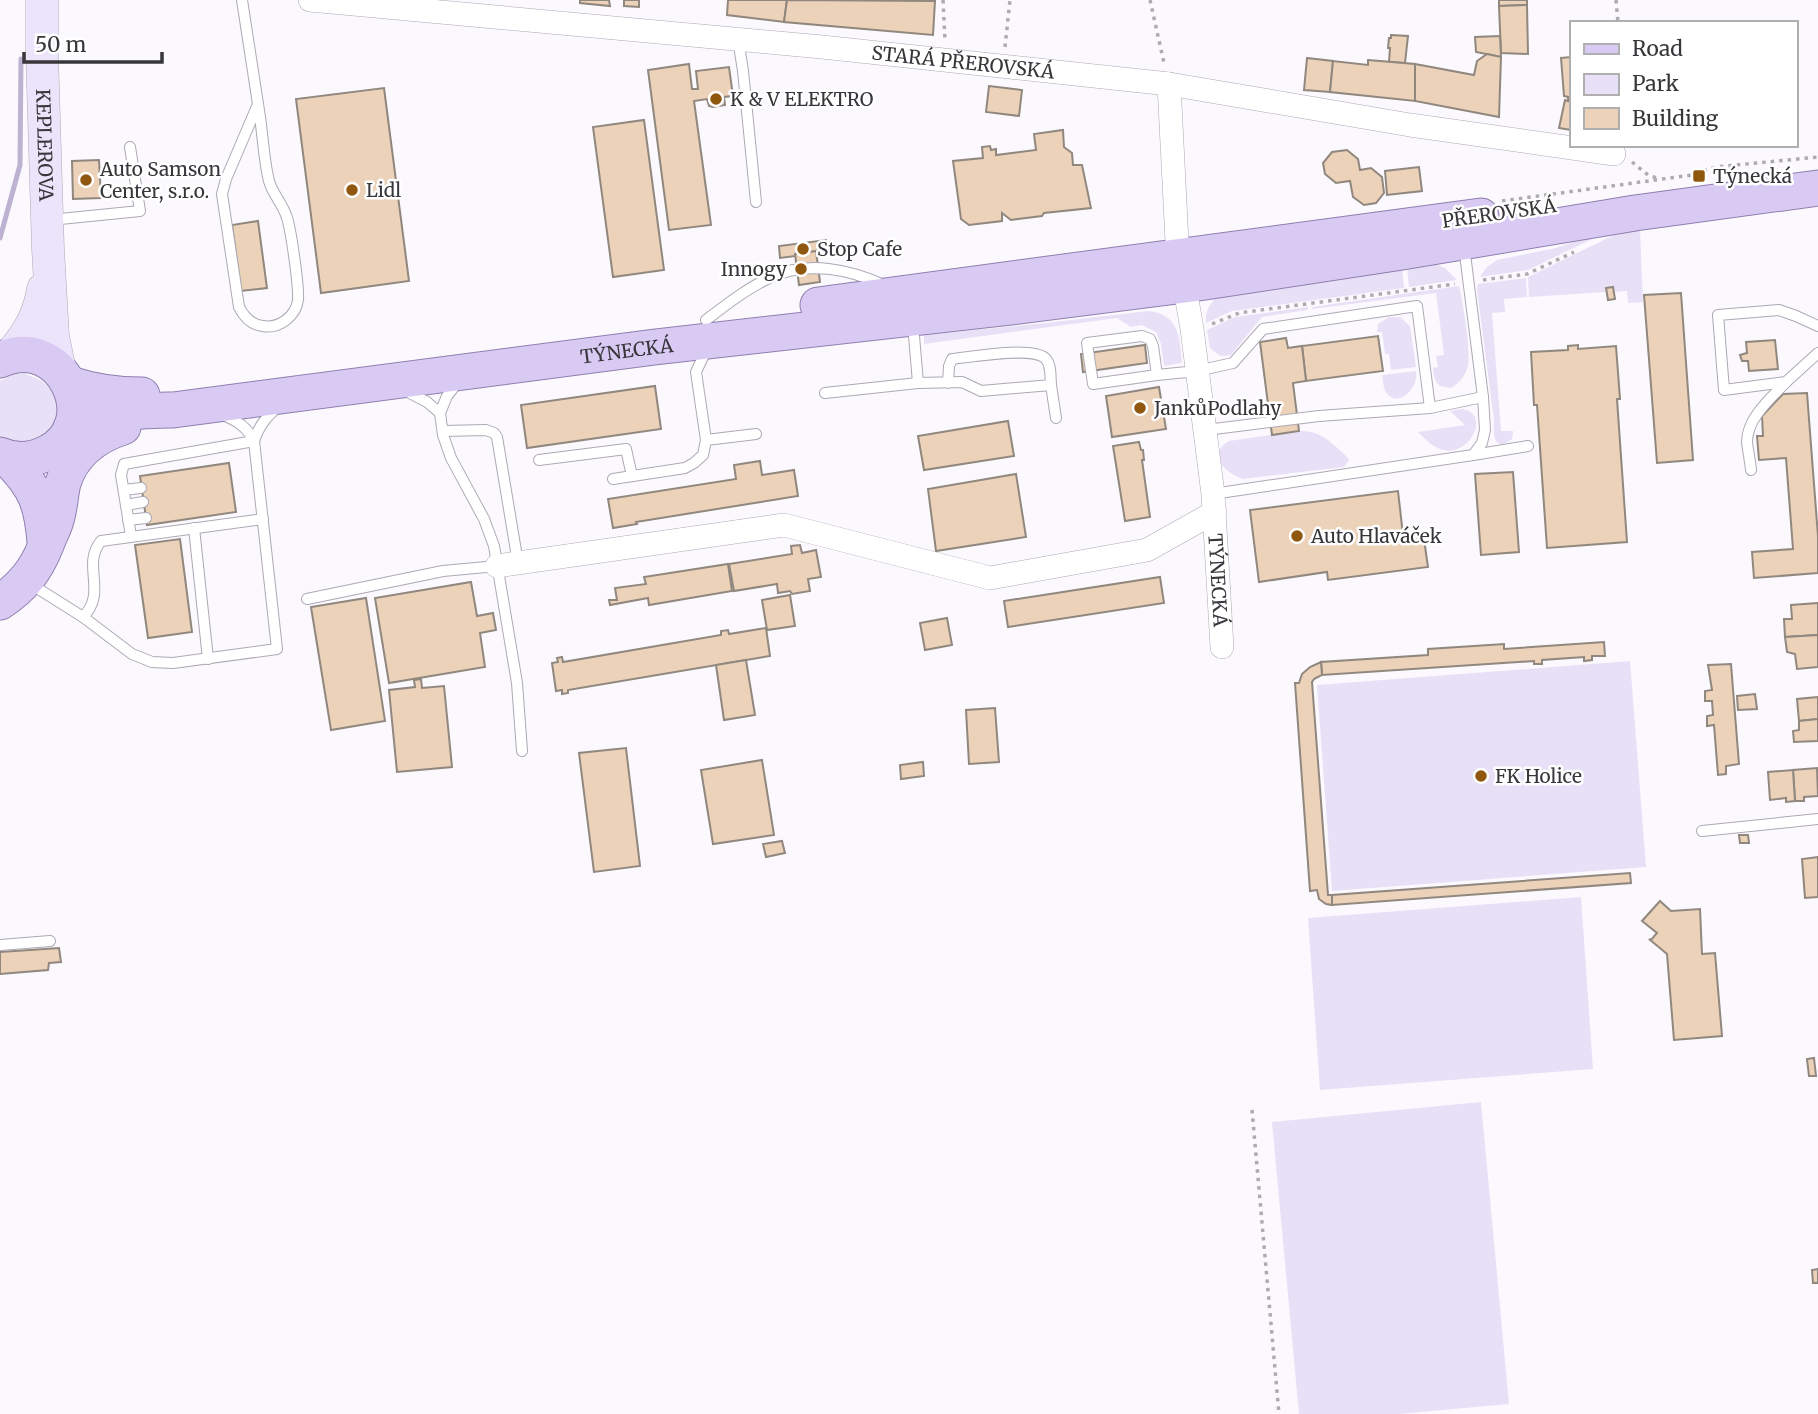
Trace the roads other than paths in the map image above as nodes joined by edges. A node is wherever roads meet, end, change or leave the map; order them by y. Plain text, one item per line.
1 (42, 0) edge
2 (242, 0) edge
3 (310, 0) edge
4 (738, 39) junction
5 (1169, 85) junction
6 (258, 104) junction
7 (130, 147) dead end
8 (1614, 154) road end
9 (1818, 170) edge
10 (1818, 188) edge
11 (756, 202) dead end
12 (1462, 230) junction
13 (48, 235) junction
14 (1182, 271) junction
15 (907, 306) junction
16 (1818, 327) edge
17 (714, 330) junction
18 (1818, 353) edge
19 (5, 358) edge
20 (687, 364) dead end
21 (471, 371) junction
22 (1197, 371) junction
23 (696, 372) junction
24 (1157, 375) junction
25 (65, 377) junction
26 (1786, 382) junction
27 (386, 383) junction
28 (918, 383) junction
29 (948, 383) junction
30 (1051, 384) junction
31 (825, 393) dead end
32 (294, 395) junction
33 (1483, 397) junction
34 (187, 408) junction
35 (1430, 408) junction
36 (440, 413) junction
37 (1056, 418) dead end
38 (1206, 430) junction
39 (443, 431) junction
40 (756, 434) dead end
41 (61, 439) junction
42 (706, 440) junction
43 (254, 441) junction
44 (1528, 446) dead end
45 (1473, 455) junction
46 (3, 456) edge
47 (538, 460) dead end
48 (1751, 470) dead end
49 (632, 476) junction
50 (613, 479) dead end
51 (141, 488) dead end
52 (124, 490) junction
53 (143, 502) dead end
54 (1214, 503) junction
55 (126, 505) junction
56 (146, 518) dead end
57 (262, 519) junction
58 (128, 520) junction
59 (194, 528) junction
60 (131, 536) junction
61 (46, 545) junction
62 (508, 564) junction
63 (13, 592) edge
64 (307, 599) dead end
65 (83, 617) junction
66 (1222, 647) dead end
67 (208, 659) junction
68 (522, 751) dead end
69 (1818, 819) edge
70 (1702, 831) dead end
71 (50, 941) dead end
72 (0, 945) edge

1 - 13 main road, KEPLEROVA
2 - 6 lane
3 - 4 street, STARÁ PŘEROVSKÁ
4 - 5 street, STARÁ PŘEROVSKÁ
4 - 11 lane
5 - 8 street, STARÁ PŘEROVSKÁ
5 - 14 street, TÝNECKÁ
6 - 6 lane
7 - 13 lane
9 - 12 main road, PŘEROVSKÁ
10 - 12 main road, PŘEROVSKÁ
12 - 14 main road, PŘEROVSKÁ
12 - 33 lane
13 - 19 main road, KEPLEROVA
13 - 25 main road, KEPLEROVA
14 - 15 main road, TÝNECKÁ
14 - 22 street, TÝNECKÁ
15 - 17 main road, TÝNECKÁ
15 - 17 lane
15 - 28 lane
16 - 26 lane
17 - 21 main road, TÝNECKÁ
17 - 23 lane
17 - 25 main road, TÝNECKÁ
18 - 26 lane
19 - 25 main road, TÝNECKÁ
20 - 23 lane
21 - 27 main road, TÝNECKÁ
21 - 36 lane
22 - 24 lane
22 - 35 lane
22 - 38 street, TÝNECKÁ
23 - 42 lane
24 - 24 lane
25 - 41 main road
26 - 48 lane
27 - 32 main road, TÝNECKÁ
27 - 36 lane
28 - 29 lane
28 - 31 lane
29 - 30 lane
29 - 30 lane
30 - 37 lane
32 - 34 main road, TÝNECKÁ
32 - 43 lane
33 - 35 lane
33 - 45 lane
34 - 41 main road, TÝNECKÁ
34 - 43 lane
34 - 61 main road
35 - 38 lane
36 - 39 lane
38 - 54 street, TÝNECKÁ
39 - 62 lane
39 - 62 lane
40 - 42 lane
41 - 46 main road, TÝNECKÁ
41 - 61 main road
42 - 49 lane
43 - 52 lane
43 - 57 lane
44 - 45 lane
45 - 54 lane
46 - 61 main road
47 - 49 lane
49 - 50 lane
51 - 52 lane
52 - 55 lane
53 - 55 lane
54 - 62 street, TÝNECKÁ
54 - 66 street, TÝNECKÁ
55 - 58 lane
56 - 58 lane
57 - 59 lane
57 - 67 lane
58 - 60 lane
59 - 60 lane
59 - 67 lane
60 - 65 lane
61 - 63 main road
62 - 64 lane
62 - 68 lane
63 - 65 lane
65 - 67 lane
69 - 70 lane
71 - 72 lane

